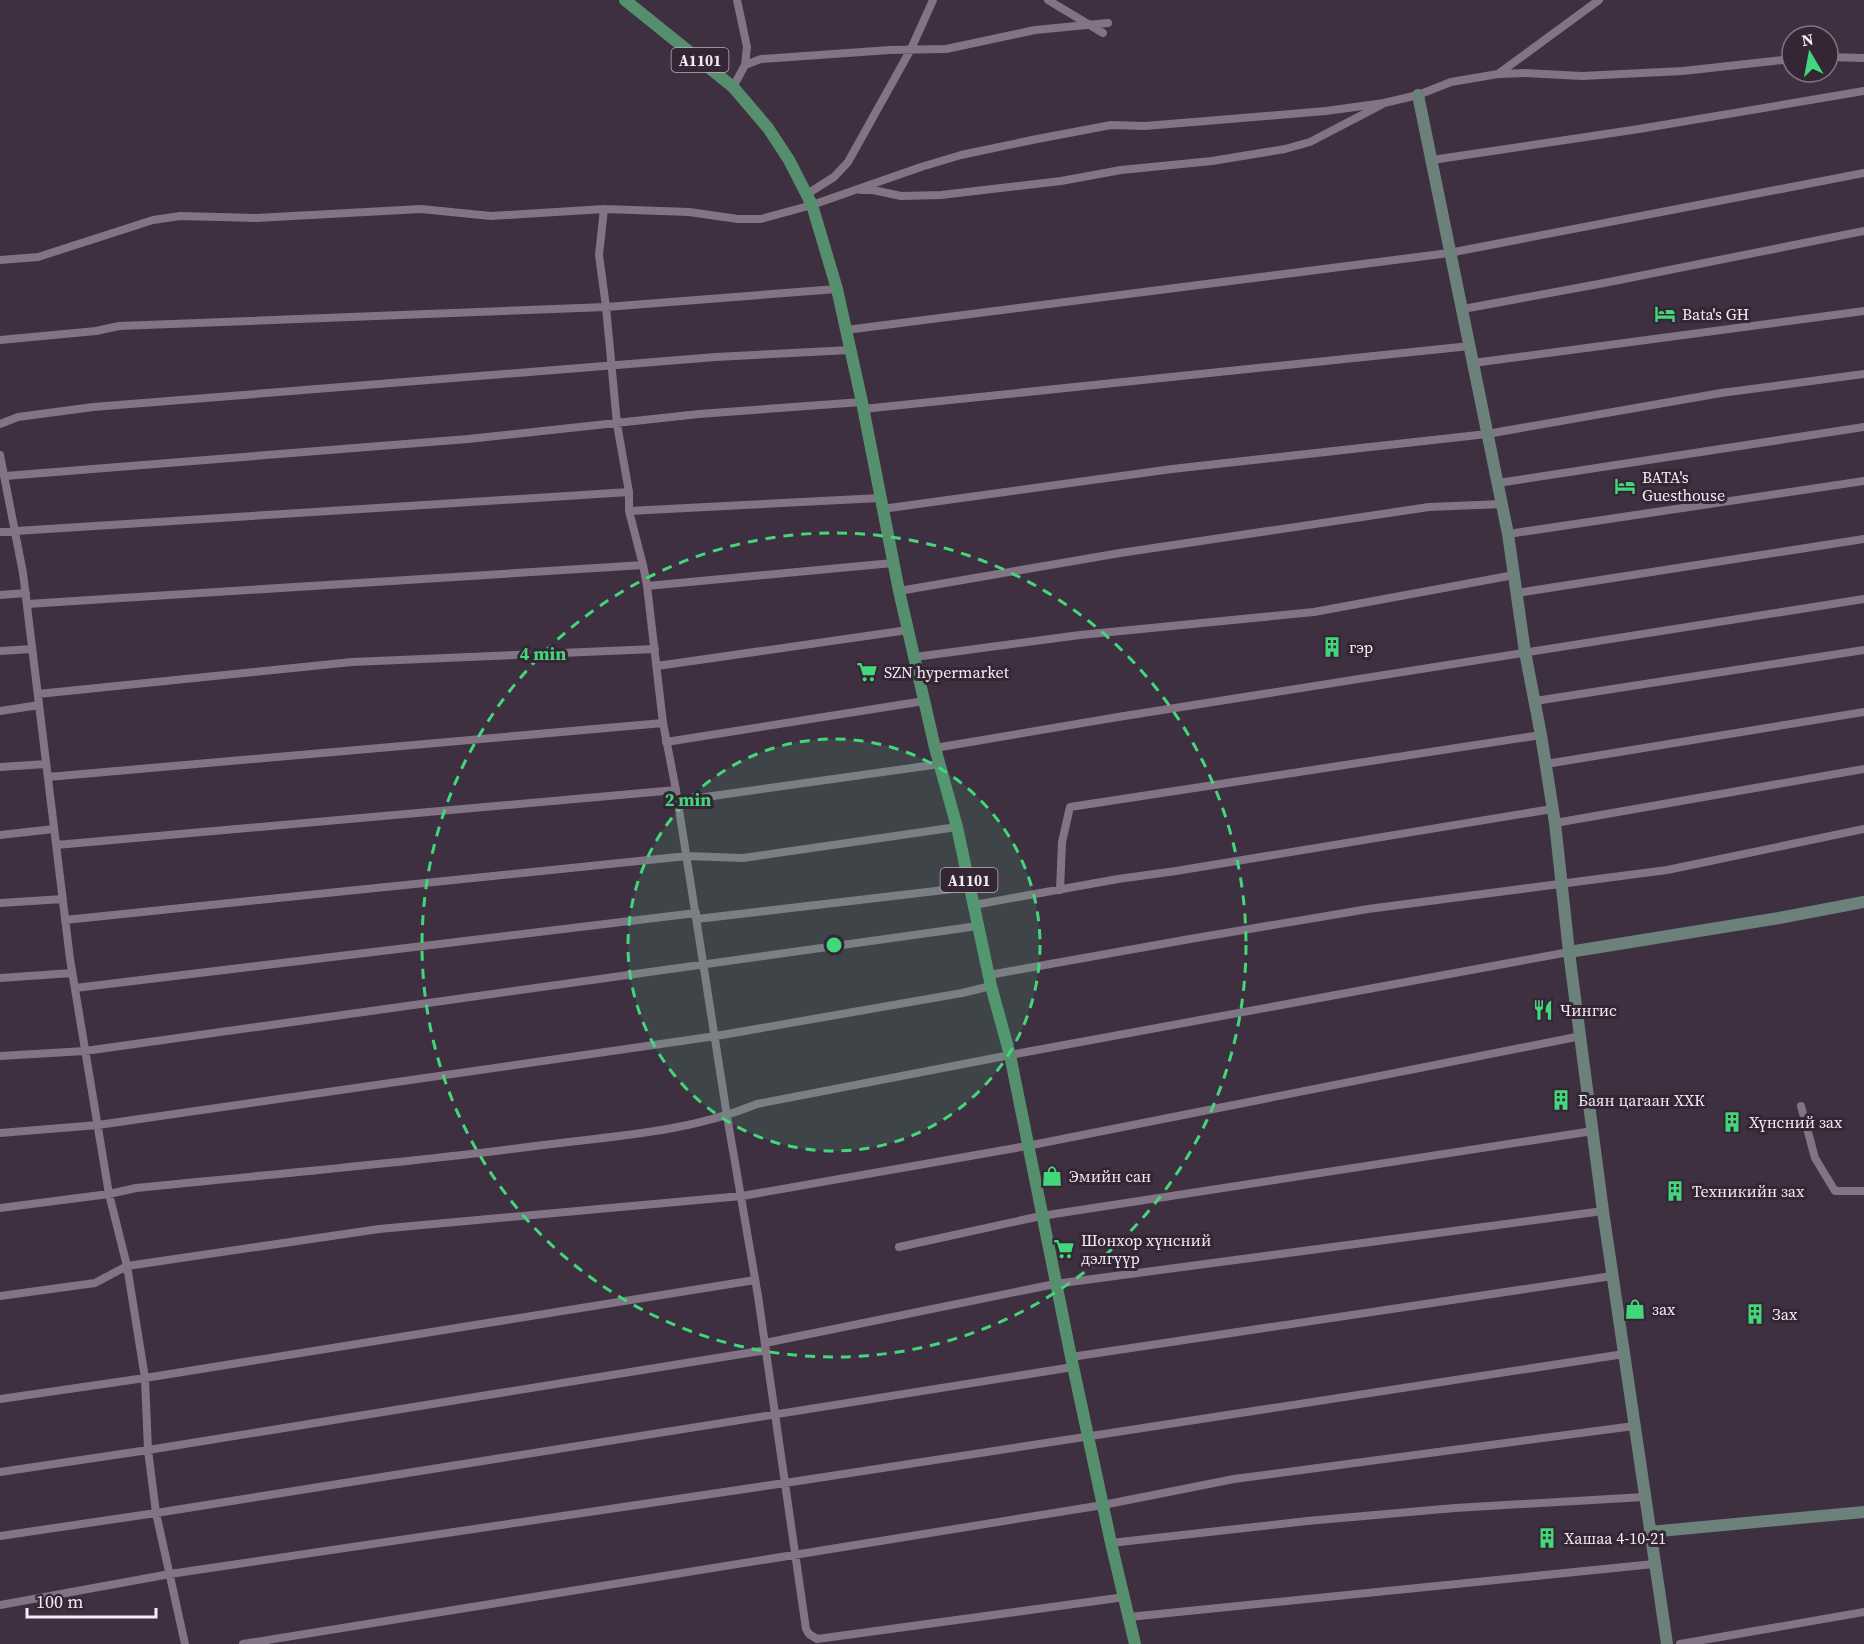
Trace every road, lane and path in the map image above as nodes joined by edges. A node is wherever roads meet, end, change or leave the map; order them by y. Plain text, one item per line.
1 (625, 0) edge
2 (737, 0) edge
3 (933, 0) edge
4 (1048, 0) edge
5 (1599, 0) edge
6 (1108, 23) dead end
7 (1090, 25) junction
8 (1102, 33) dead end
9 (911, 49) junction
10 (1840, 57) edge
11 (1864, 58) edge
12 (1780, 60) edge
13 (745, 65) junction
14 (1498, 74) junction
15 (733, 87) junction
16 (1864, 91) edge
17 (1418, 95) junction
18 (1384, 103) junction
19 (1432, 160) junction
20 (1864, 172) edge
21 (855, 190) junction
22 (809, 200) junction
23 (604, 209) junction
24 (1864, 231) edge
25 (1449, 253) junction
26 (0, 260) edge
27 (837, 289) junction
28 (606, 307) junction
29 (1463, 309) junction
30 (1864, 311) edge
31 (846, 330) junction
32 (0, 340) edge
33 (1470, 346) junction
34 (850, 350) junction
35 (1473, 363) junction
36 (611, 366) junction
37 (1864, 374) edge
38 (862, 405) junction
39 (0, 424) edge
40 (617, 424) junction
41 (1864, 427) edge
42 (1487, 434) junction
43 (0, 455) edge
44 (5, 476) junction
45 (1864, 481) edge
46 (1498, 483) junction
47 (629, 492) junction
48 (881, 503) junction
49 (1502, 504) junction
50 (628, 511) junction
51 (15, 530) junction
52 (0, 532) edge
53 (1508, 534) junction
54 (1864, 538) edge
55 (893, 563) junction
56 (643, 565) junction
57 (1514, 575) junction
58 (647, 586) junction
59 (899, 591) junction
60 (26, 593) junction
61 (1517, 593) junction
62 (0, 595) edge
63 (1864, 598) edge
64 (27, 604) junction
65 (908, 630) junction
66 (32, 649) junction
67 (655, 649) junction
68 (1864, 650) edge
69 (0, 651) edge
70 (1525, 652) junction
71 (915, 657) junction
72 (657, 666) junction
73 (38, 694) junction
74 (924, 701) junction
75 (1535, 701) junction
76 (39, 705) junction
77 (0, 711) edge
78 (1864, 712) edge
79 (663, 723) junction
80 (1541, 735) junction
81 (666, 742) junction
82 (935, 748) junction
83 (46, 764) junction
84 (940, 764) junction
85 (1546, 764) junction
86 (0, 767) edge
87 (1864, 769) edge
88 (48, 777) junction
89 (676, 790) junction
90 (677, 801) junction
91 (1552, 809) junction
92 (1555, 823) junction
93 (957, 827) junction
94 (54, 829) junction
95 (1864, 829) edge
96 (0, 835) edge
97 (56, 845) junction
98 (687, 856) junction
99 (1563, 885) junction
100 (970, 887) junction
101 (1060, 890) junction
102 (63, 899) junction
103 (1864, 902) edge
104 (0, 903) edge
105 (975, 905) junction
106 (697, 916) junction
107 (65, 920) junction
108 (978, 926) junction
109 (1569, 952) junction
110 (704, 964) junction
111 (72, 973) junction
112 (0, 978) edge
113 (990, 981) junction
114 (75, 988) junction
115 (716, 1036) junction
116 (1581, 1036) junction
117 (85, 1050) junction
118 (1010, 1055) junction
119 (0, 1056) edge
120 (1801, 1106) dead end
121 (727, 1116) junction
122 (98, 1125) junction
123 (1593, 1131) junction
124 (0, 1133) edge
125 (1027, 1146) junction
126 (1864, 1191) edge
127 (109, 1194) junction
128 (742, 1196) junction
129 (0, 1208) edge
130 (1603, 1211) junction
131 (1041, 1216) junction
132 (899, 1247) dead end
133 (127, 1266) junction
134 (1612, 1276) junction
135 (755, 1280) junction
136 (1055, 1284) junction
137 (0, 1296) edge
138 (765, 1347) junction
139 (1623, 1354) junction
140 (1072, 1362) junction
141 (145, 1378) junction
142 (0, 1399) edge
143 (775, 1414) junction
144 (1634, 1426) junction
145 (1088, 1436) junction
146 (148, 1450) junction
147 (0, 1472) edge
148 (785, 1483) junction
149 (1644, 1497) junction
150 (1103, 1505) junction
151 (1864, 1512) edge
152 (156, 1513) junction
153 (1649, 1532) junction
154 (0, 1536) edge
155 (1111, 1543) junction
156 (795, 1555) junction
157 (1654, 1564) junction
158 (170, 1574) junction
159 (1125, 1597) junction
160 (0, 1605) edge
161 (1864, 1612) edge
162 (1129, 1617) junction
163 (185, 1644) edge
164 (243, 1644) edge
165 (1135, 1644) edge
166 (1667, 1644) edge
167 (1680, 1644) edge

1 - 15 main road, A1101
2 - 13 street
3 - 9 street
4 - 7 street
5 - 14 street
6 - 7 street
7 - 8 street
7 - 9 street
9 - 13 street
9 - 22 street
10 - 11 street
12 - 14 street
13 - 15 street
14 - 17 street
15 - 22 main road, A1101
16 - 19 street
17 - 18 street
17 - 19 main road
18 - 21 street
18 - 21 street
19 - 25 main road
20 - 25 street
21 - 22 street
22 - 23 street
22 - 27 main road, A1101
23 - 26 street
23 - 28 street
24 - 29 street
25 - 29 main road
25 - 31 street
27 - 28 street
27 - 31 main road, A1101
28 - 32 street
28 - 36 street
29 - 33 main road
30 - 35 street
31 - 34 main road, A1101
33 - 35 main road
33 - 38 street
34 - 36 street
34 - 38 main road, A1101
35 - 42 main road
36 - 39 street
36 - 40 street
37 - 42 street
38 - 40 street
38 - 48 main road, A1101
40 - 44 street
40 - 47 street
41 - 46 street
42 - 46 main road
42 - 48 street
43 - 44 street
44 - 51 street
45 - 53 street
46 - 49 main road
47 - 50 street
47 - 51 street
48 - 50 street
48 - 55 main road, A1101
49 - 53 main road
49 - 59 street
50 - 56 street
51 - 52 street
51 - 60 street
53 - 57 main road
54 - 61 street
55 - 58 street
55 - 59 main road, A1101
56 - 58 street
56 - 64 street
57 - 61 main road
57 - 71 street
58 - 67 street
59 - 65 main road, A1101
60 - 62 street
60 - 64 street
61 - 70 main road
63 - 70 street
64 - 66 street
65 - 71 main road, A1101
65 - 72 street
66 - 69 street
66 - 73 street
67 - 72 street
67 - 73 street
68 - 75 street
70 - 75 main road
70 - 82 street
71 - 74 main road, A1101
72 - 79 street
73 - 76 street
74 - 81 street
74 - 82 main road, A1101
75 - 80 main road
76 - 77 street
76 - 83 street
78 - 85 street
79 - 81 street
79 - 88 street
80 - 85 main road
80 - 101 street
81 - 89 street
82 - 84 main road, A1101
83 - 86 street
83 - 88 street
84 - 90 street
84 - 93 main road, A1101
85 - 91 main road
87 - 92 street
88 - 94 street
89 - 90 street
89 - 97 street
90 - 98 street
91 - 92 main road
91 - 101 street
92 - 99 main road
93 - 98 street
93 - 100 main road, A1101
94 - 96 street
94 - 97 street
95 - 99 street
97 - 102 street
98 - 106 street
98 - 107 street
99 - 109 main road
99 - 113 street
100 - 105 main road, A1101
100 - 106 street
101 - 105 street
102 - 104 street
102 - 107 street
103 - 109 main road
105 - 108 main road, A1101
106 - 110 street
106 - 114 street
107 - 111 street
108 - 110 street
108 - 113 main road, A1101
109 - 116 main road
109 - 118 street
110 - 115 street
110 - 117 street
111 - 112 street
111 - 114 street
113 - 115 street
113 - 118 main road, A1101
114 - 117 street
115 - 121 street
115 - 122 street
116 - 123 main road
116 - 125 street
117 - 119 street
117 - 122 street
118 - 121 street
118 - 125 main road, A1101
120 - 126 street
121 - 127 street
121 - 128 street
122 - 124 street
122 - 127 street
123 - 130 main road
123 - 131 street
125 - 128 street
125 - 131 main road, A1101
127 - 129 street
127 - 133 street
128 - 133 street
128 - 135 street
130 - 134 main road
130 - 136 street
131 - 132 street
131 - 136 main road, A1101
133 - 137 street
133 - 141 street
134 - 139 main road
134 - 140 street
135 - 138 street
135 - 141 street
136 - 138 street
136 - 140 main road, A1101
138 - 143 street
138 - 146 street
139 - 144 main road
139 - 145 street
140 - 143 street
140 - 145 main road, A1101
141 - 142 street
141 - 146 street
143 - 148 street
143 - 152 street
144 - 149 main road
144 - 150 street
145 - 148 street
145 - 150 main road, A1101
146 - 147 street
146 - 152 street
148 - 156 street
148 - 158 street
149 - 153 main road
149 - 155 street
150 - 155 main road, A1101
150 - 156 street
151 - 153 main road
152 - 154 street
152 - 158 street
153 - 157 main road
155 - 159 main road, A1101
156 - 159 street
156 - 164 street
157 - 162 street
157 - 166 main road
158 - 160 street
158 - 163 street
159 - 162 main road, A1101
161 - 167 street
162 - 165 main road, A1101

